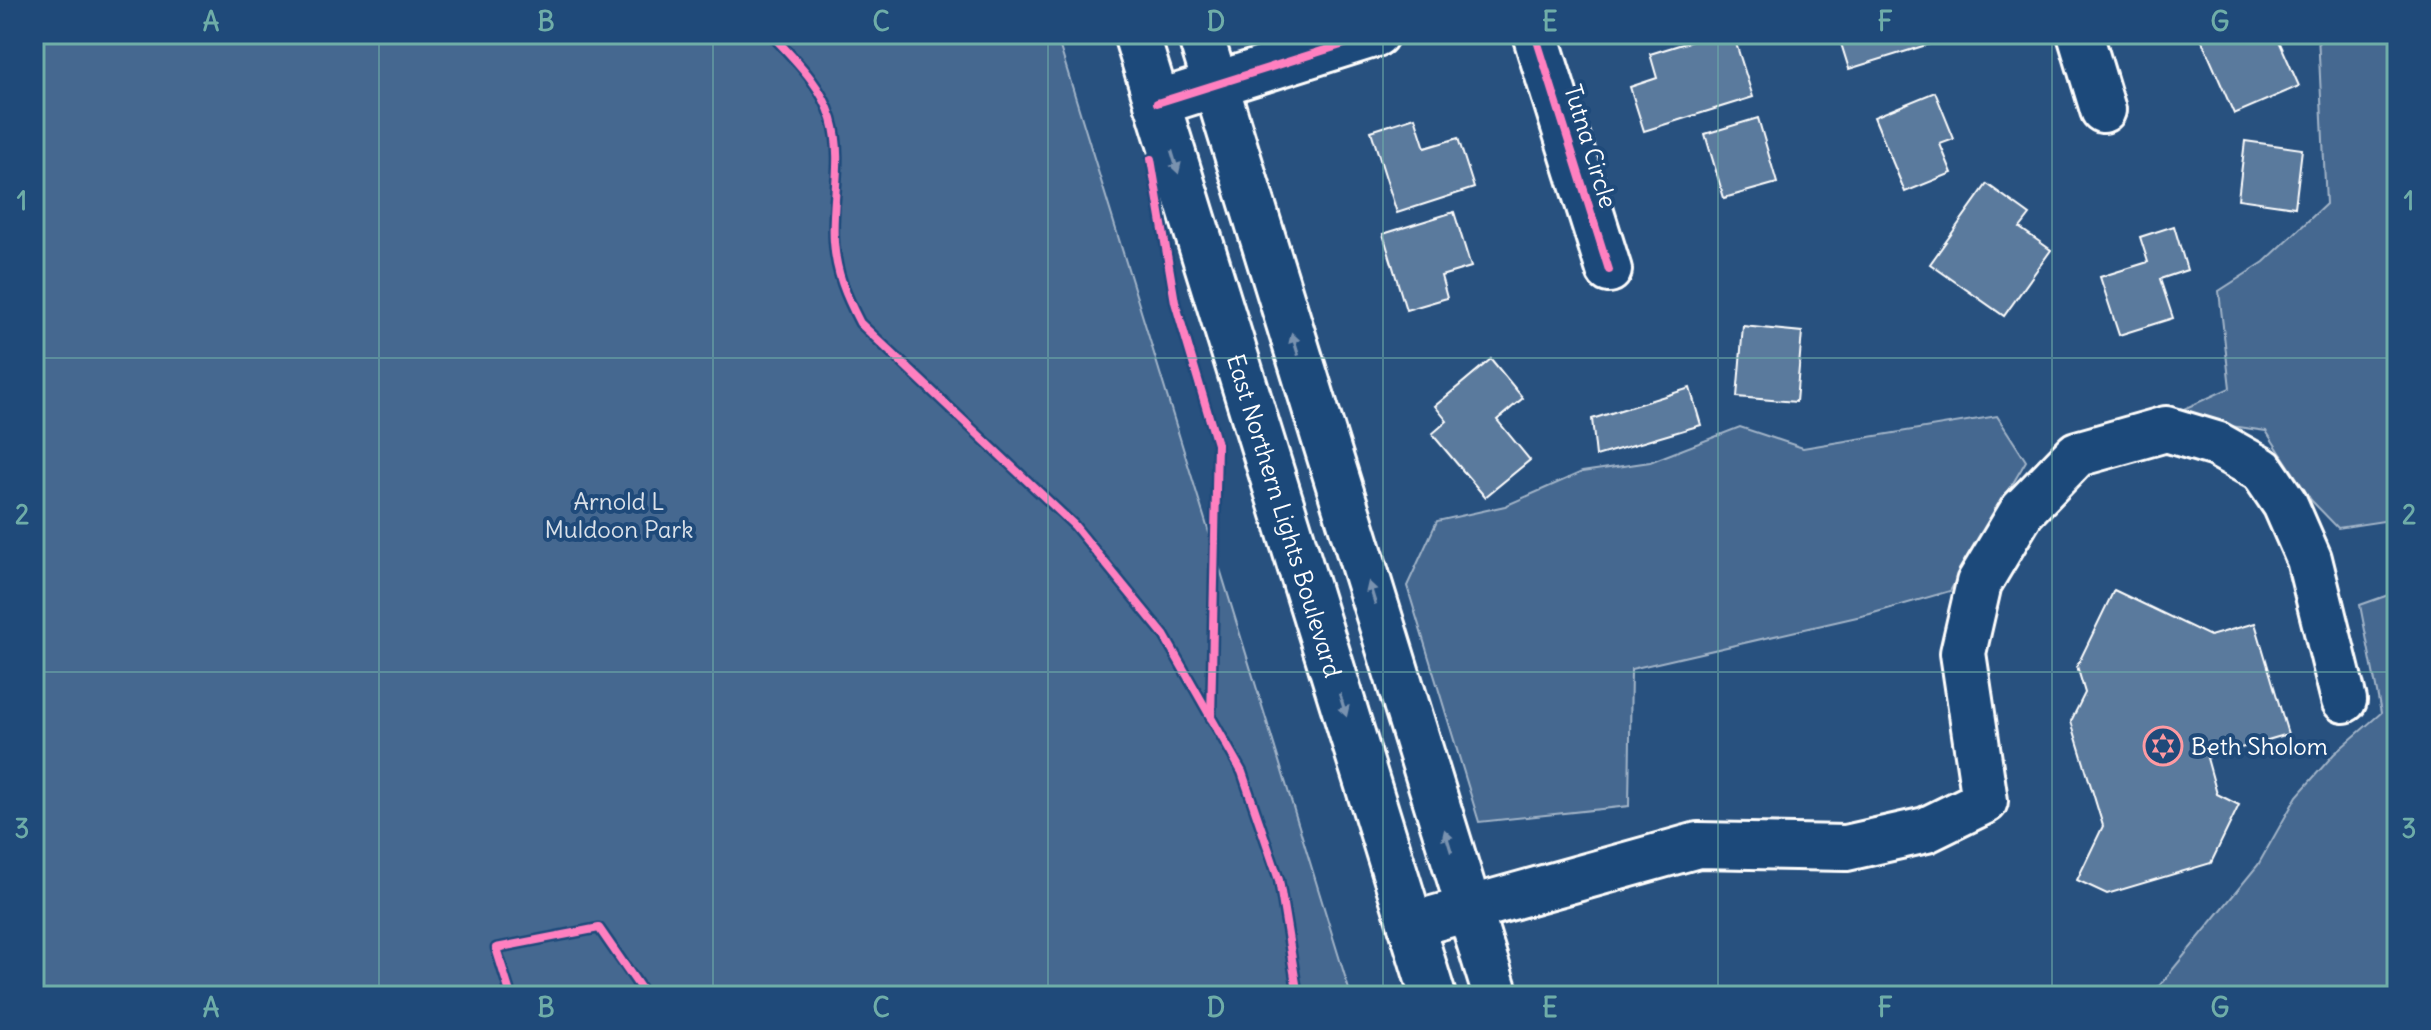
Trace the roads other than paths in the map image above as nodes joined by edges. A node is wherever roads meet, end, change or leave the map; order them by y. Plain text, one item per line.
1 (1136, 34) edge
2 (1200, 34) edge
3 (1376, 34) edge
4 (1535, 34) edge
5 (2080, 34) edge
6 (1215, 85) junction
7 (1157, 103) junction
8 (2103, 110) dead end
9 (1609, 270) dead end
10 (2344, 700) dead end
11 (1468, 906) junction
12 (1411, 925) junction
13 (1433, 996) edge
14 (1496, 996) edge

1 - 7 main road, East Northern Lights Boulevard
2 - 6 main road
3 - 6 main road
4 - 9 main road, Tutna Circle
5 - 8 main road
6 - 7 main road
11 -> 6 main road
7 -> 12 main road, East Northern Lights Boulevard
10 - 11 main road
11 - 12 main road
11 - 14 main road
12 - 13 main road, East Northern Lights Boulevard

